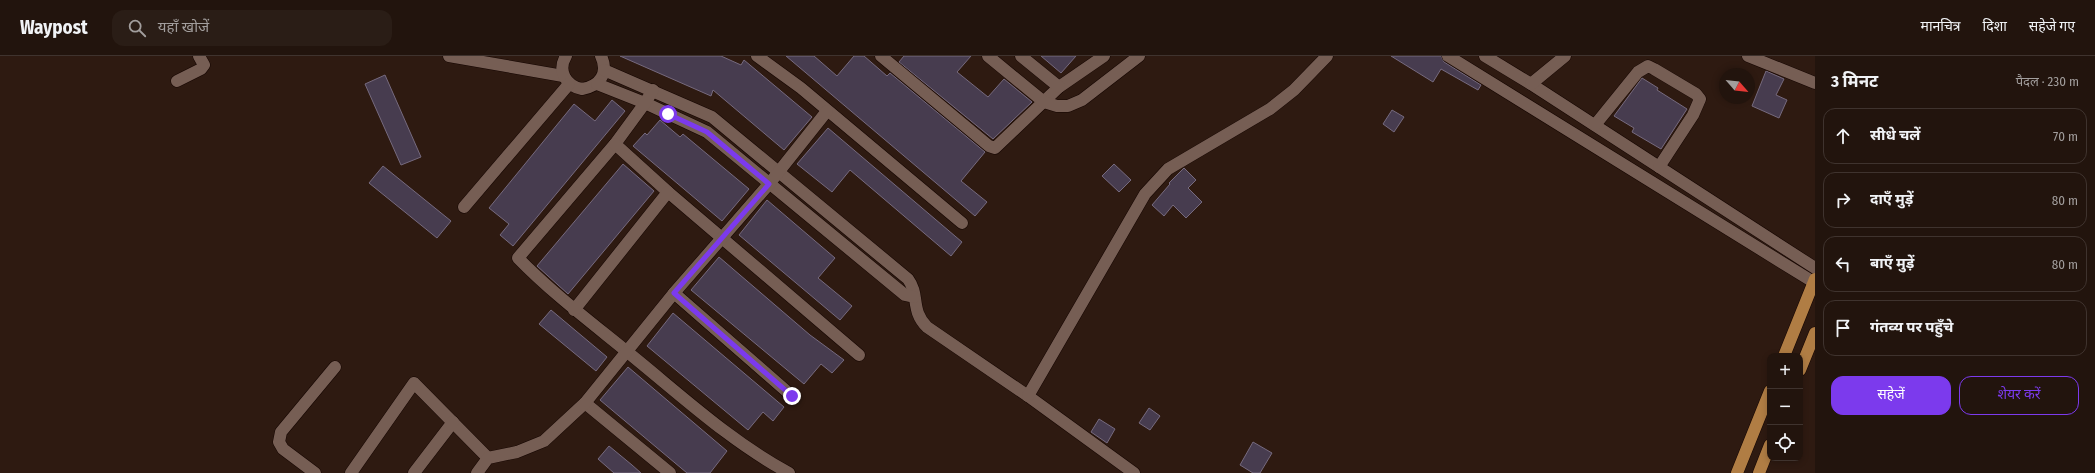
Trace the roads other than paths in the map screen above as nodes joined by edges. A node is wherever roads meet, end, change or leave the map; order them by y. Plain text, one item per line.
1 (199, 56) edge
2 (449, 56) edge
3 (563, 56) edge
4 (601, 56) edge
5 (757, 56) edge
6 (882, 56) edge
7 (988, 56) edge
8 (1021, 56) edge
9 (1104, 56) edge
10 (1139, 56) edge
11 (1327, 56) edge
12 (1448, 56) edge
13 (1485, 56) edge
14 (1565, 56) edge
15 (1748, 56) edge
16 (604, 70) junction
17 (566, 80) junction
18 (177, 81) dead end
19 (1815, 83) edge
20 (597, 84) junction
21 (1531, 84) junction
22 (1059, 87) junction
23 (653, 90) junction
24 (1044, 102) junction
25 (645, 103) junction
26 (827, 111) junction
27 (1595, 125) junction
28 (616, 144) junction
29 (1659, 167) junction
30 (779, 172) junction
31 (769, 184) junction
32 (668, 192) junction
33 (464, 207) dead end
34 (962, 223) dead end
35 (722, 239) junction
36 (1815, 268) edge
37 (1815, 281) edge
38 (674, 293) junction
39 (914, 297) junction
40 (574, 310) junction
41 (1815, 333) edge
42 (627, 352) junction
43 (1785, 353) edge
44 (859, 354) dead end
45 (1803, 363) edge
46 (335, 367) dead end
47 (792, 396) dead end
48 (1028, 396) junction
49 (1767, 398) edge
50 (585, 403) junction
51 (454, 422) junction
52 (1767, 453) edge
53 (488, 458) junction
54 (315, 473) edge
55 (351, 473) edge
56 (414, 473) edge
57 (477, 473) edge
58 (670, 473) edge
59 (789, 473) edge
60 (1134, 473) edge
61 (1737, 473) edge
62 (1759, 473) edge

1 - 18 street
2 - 17 street
3 - 17 street
4 - 16 street
5 - 26 street
6 - 24 street
7 - 24 street
8 - 22 street
9 - 22 street
10 - 24 street
11 - 48 street
12 - 37 street
13 - 21 street
14 - 21 street
15 - 19 street
16 - 20 street
16 - 23 street
17 - 20 street
17 - 33 street
20 - 25 street
21 - 27 street
22 - 24 street
23 - 25 street
23 - 30 street
25 - 28 street
25 - 31 street
26 - 30 street
26 - 34 street
27 - 29 street
27 - 29 street
28 - 32 street
28 - 40 street
29 - 36 street
30 - 31 street
30 - 39 street
31 - 35 street
31 - 39 street
32 - 35 street
32 - 40 street
35 - 38 street
35 - 44 street
37 - 43 main road
38 - 42 street
38 - 47 street
39 - 48 street
40 - 42 street
41 - 45 main road
42 - 50 street
42 - 59 street
46 - 54 street
48 - 60 street
49 - 61 main road
50 - 53 street
50 - 58 street
51 - 53 street
51 - 55 street
51 - 56 street
52 - 62 main road
53 - 57 street

